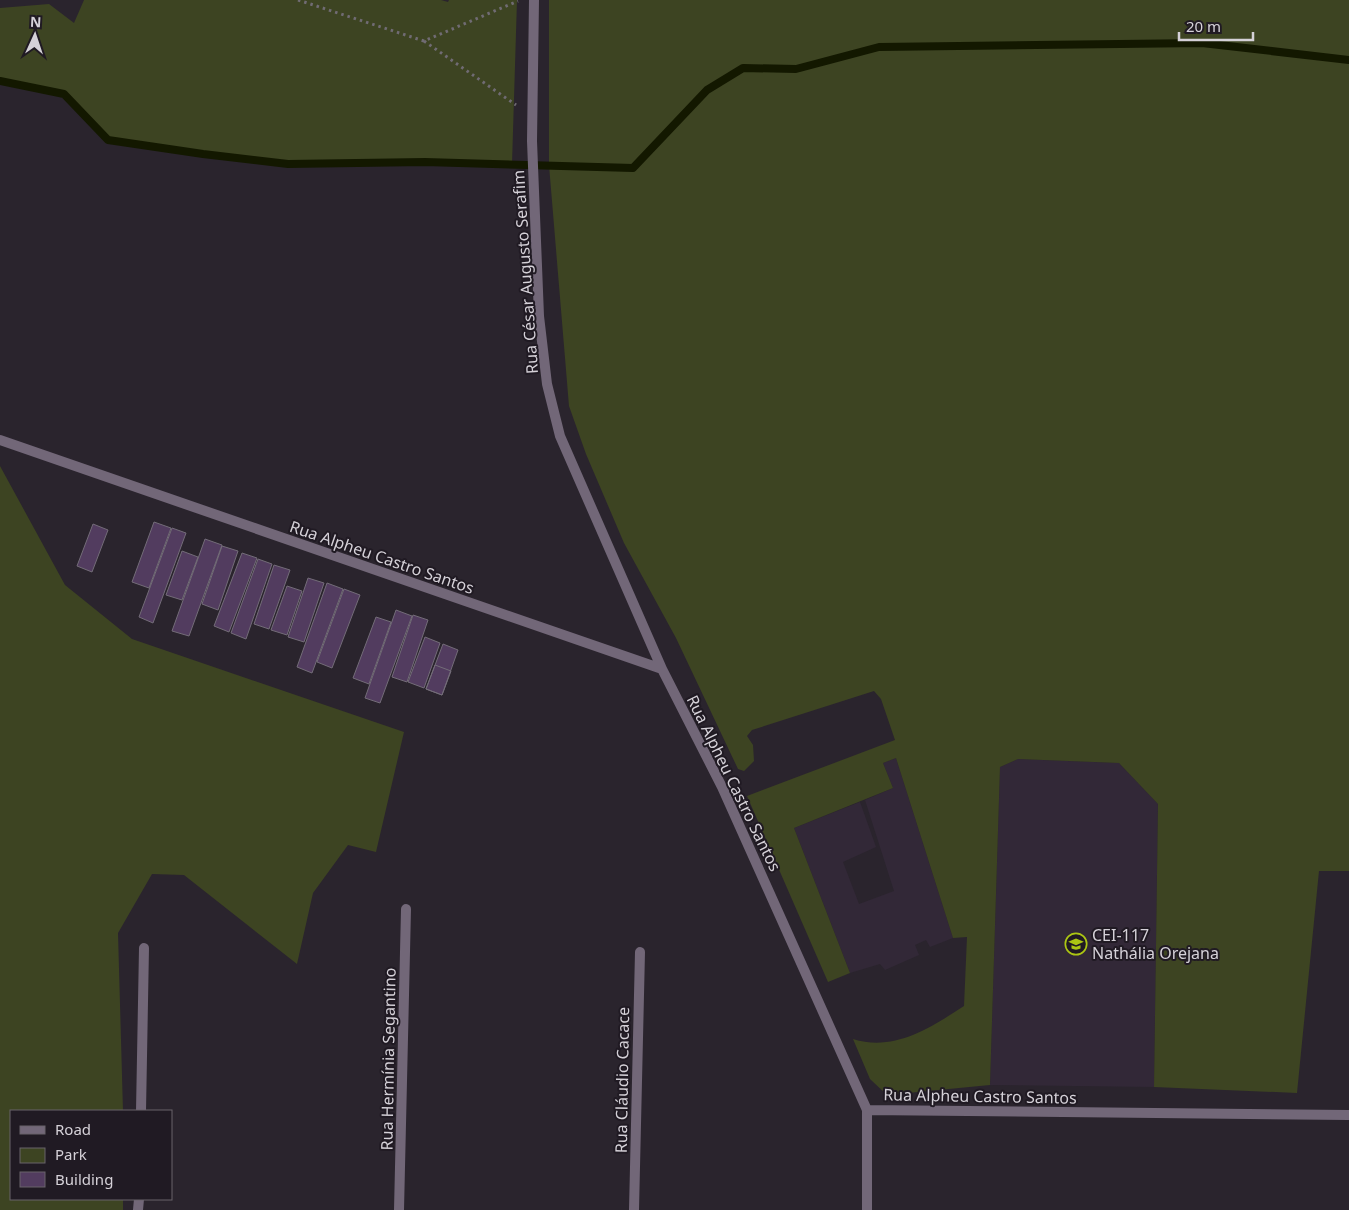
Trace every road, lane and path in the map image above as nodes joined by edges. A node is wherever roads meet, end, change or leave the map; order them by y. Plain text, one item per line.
1 (298, 0) edge
2 (519, 0) edge
3 (534, 0) edge
4 (424, 40) junction
5 (532, 116) junction
6 (0, 440) edge
7 (662, 669) junction
8 (406, 909) dead end
9 (144, 948) dead end
10 (640, 952) dead end
11 (140, 1110) edge
12 (867, 1110) junction
13 (1349, 1115) edge
14 (399, 1210) edge
15 (634, 1210) edge
16 (867, 1210) edge

1 - 4 path
2 - 4 path
3 - 5 street, Rua César Augusto Serafim
4 - 5 path
5 - 7 street, Rua César Augusto Serafim
6 - 7 street, Rua Alpheu Castro Santos
7 - 12 street, Rua Alpheu Castro Santos
8 - 14 street, Rua Hermínia Segantino
9 - 11 street
10 - 15 street, Rua Cláudio Cacace
12 - 13 street, Rua Alpheu Castro Santos
12 - 16 street

